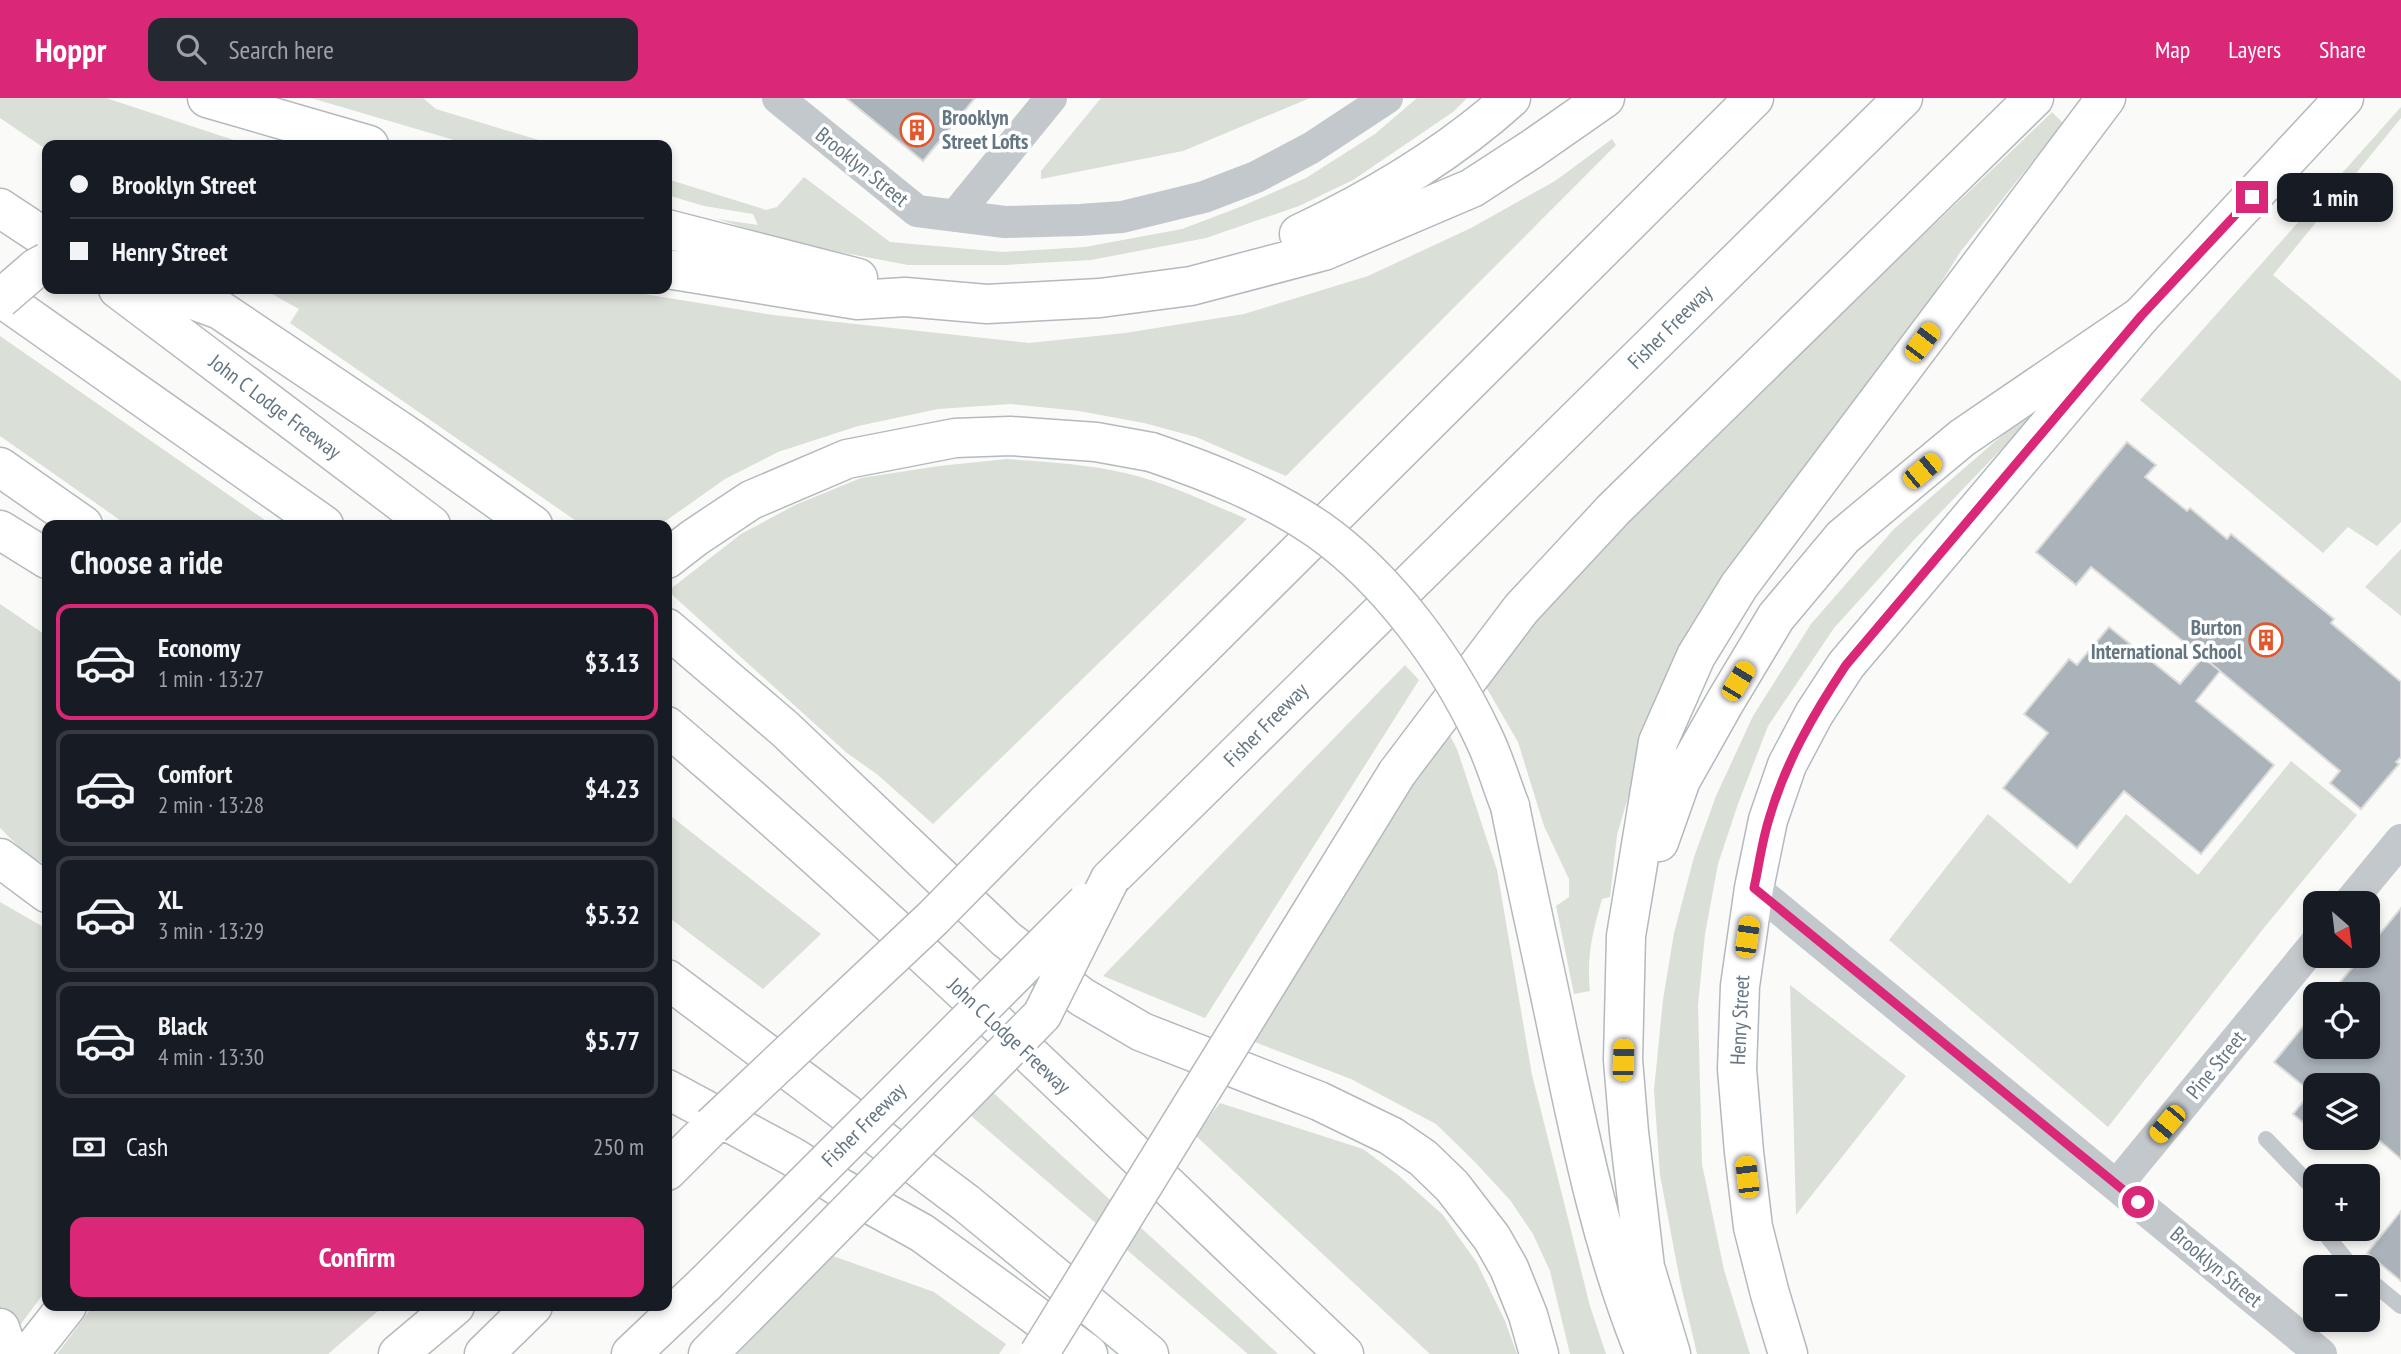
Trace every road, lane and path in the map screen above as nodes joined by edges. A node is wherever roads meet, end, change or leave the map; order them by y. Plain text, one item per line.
1 (207, 98) edge
2 (778, 98) edge
3 (1051, 98) edge
4 (1387, 98) edge
5 (1511, 98) edge
6 (1605, 98) edge
7 (1740, 98) edge
8 (1754, 98) edge
9 (1903, 98) edge
10 (2034, 98) edge
11 (2106, 98) edge
12 (2344, 98) edge
13 (352, 140) edge
14 (1690, 161) junction
15 (0, 208) edge
16 (955, 216) junction
17 (672, 230) edge
18 (42, 236) edge
19 (42, 265) edge
20 (672, 270) edge
21 (1191, 286) junction
22 (125, 294) edge
23 (177, 294) edge
24 (905, 297) junction
25 (0, 298) edge
26 (2141, 316) junction
27 (0, 467) edge
28 (76, 520) edge
29 (317, 520) edge
30 (424, 520) edge
31 (526, 520) edge
32 (0, 530) edge
33 (680, 549) edge
34 (42, 556) edge
35 (672, 632) edge
36 (672, 730) edge
37 (672, 760) edge
38 (773, 816) junction
39 (2401, 840) edge
40 (0, 858) edge
41 (1110, 878) junction
42 (1754, 888) junction
43 (42, 889) edge
44 (2359, 891) edge
45 (1626, 936) junction
46 (2303, 959) edge
47 (672, 983) edge
48 (672, 1092) edge
49 (2266, 1139) dead end
50 (683, 1151) edge
51 (2303, 1178) edge
52 (2117, 1185) junction
53 (2331, 1241) edge
54 (2343, 1255) edge
55 (2380, 1289) edge
56 (2401, 1306) edge
57 (63, 1311) edge
58 (449, 1311) edge
59 (528, 1311) edge
60 (0, 1328) edge
61 (9, 1354) edge
62 (29, 1354) edge
63 (398, 1354) edge
64 (484, 1354) edge
65 (631, 1354) edge
66 (708, 1354) edge
67 (1039, 1354) edge
68 (1088, 1354) edge
69 (1149, 1354) edge
70 (1344, 1354) edge
71 (1539, 1354) edge
72 (1645, 1354) edge
73 (1671, 1354) edge
74 (1788, 1354) edge
75 (2321, 1354) edge

1 - 13 main road
2 - 16 street, Brooklyn Street
3 - 16 street
4 - 16 street, Brooklyn Street
5 - 21 main road
6 - 21 main road
7 - 14 main road
8 - 14 main road
9 - 41 main road, Fisher Freeway
10 - 67 main road, bridge
11 - 45 main road
12 - 26 main road, Henry Street
14 - 50 main road, bridge
15 - 18 main road
17 - 24 main road
19 - 25 main road, bridge
20 - 24 main road
21 - 24 main road
22 - 30 main road, John C Lodge Freeway
23 - 31 main road
25 - 29 main road
26 - 42 main road, Henry Street
26 - 45 main road
27 - 28 main road
32 - 34 main road
33 - 72 main road, bridge
35 - 71 main road
36 - 38 main road, John C Lodge Freeway
37 - 38 main road
38 - 70 main road, John C Lodge Freeway
39 - 44 street
40 - 43 main road
41 - 65 main road, Fisher Freeway, bridge
41 - 66 main road, bridge
42 - 52 street, Brooklyn Street
42 - 74 main road, Henry Street
45 - 73 main road
46 - 52 street, Pine Street
47 - 69 main road
48 - 68 main road
49 - 51 lane
52 - 75 street, Brooklyn Street
53 - 54 lane
55 - 56 lane
57 - 62 main road
58 - 63 main road
59 - 64 main road
60 - 61 main road

